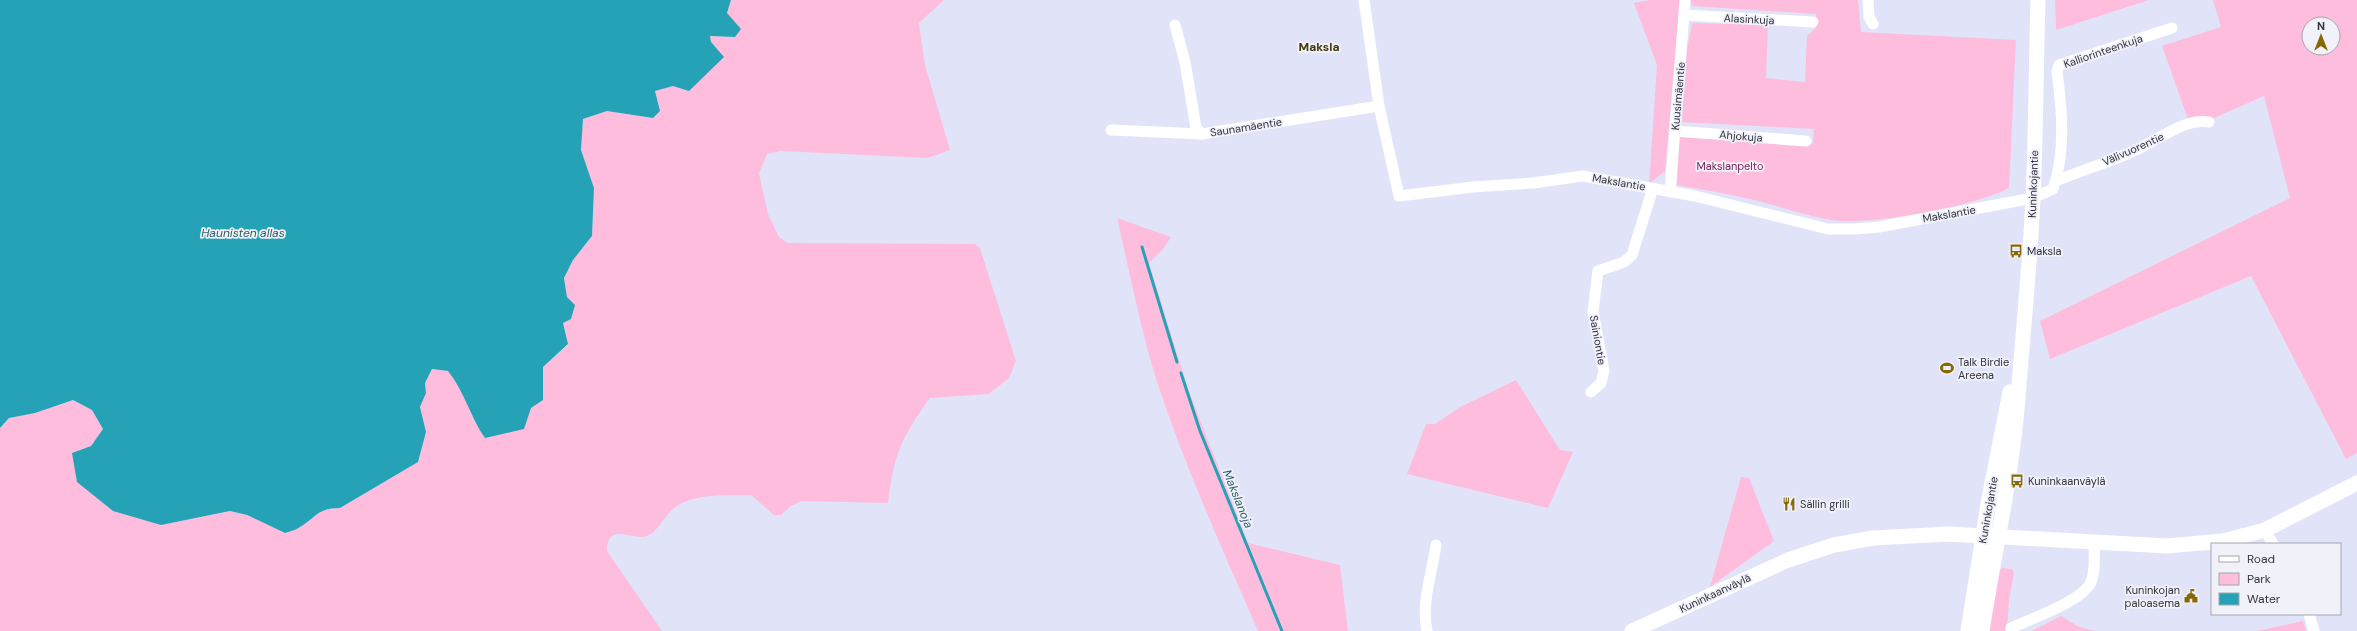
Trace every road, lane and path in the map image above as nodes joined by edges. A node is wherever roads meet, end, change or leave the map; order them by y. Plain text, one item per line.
1 (1364, 0) edge
2 (1686, 0) edge
3 (1868, 0) edge
4 (2038, 0) edge
5 (1685, 15) junction
6 (1813, 22) dead end
7 (1873, 24) dead end
8 (1175, 25) dead end
9 (2172, 28) dead end
10 (1379, 106) junction
11 (2209, 122) dead end
12 (1111, 130) dead end
13 (1675, 131) junction
14 (1202, 134) junction
15 (1806, 141) dead end
16 (2056, 181) junction
17 (1653, 188) junction
18 (1670, 192) junction
19 (2033, 198) junction
20 (2019, 367) junction
21 (1591, 392) dead end
22 (2357, 483) edge
23 (2266, 530) junction
24 (1983, 535) junction
25 (1999, 536) junction
26 (2094, 541) junction
27 (2272, 543) edge
28 (1436, 545) dead end
29 (2309, 615) edge
30 (1427, 631) edge
31 (1632, 631) edge
32 (1968, 631) edge
33 (1982, 631) edge
34 (2011, 631) edge
35 (2314, 631) edge

1 - 10 street, Makslantie
2 - 5 street, Kuusimäentie
3 - 7 street
4 - 19 main road, Kuninkojantie
5 - 6 street, Alasinkuja
5 - 13 street, Kuusimäentie
8 - 14 street
9 - 16 street, Kalliorinteenkuja
10 - 14 street, Saunamäentie
10 - 17 street, Makslantie
11 - 16 street, Välivuorentie
12 - 14 street, Saunamäentie
13 - 15 street, Ahjokuja
13 - 18 street, Kuusimäentie
16 - 19 street
17 - 18 street, Makslantie
17 - 21 street, Sainiontie
18 - 19 street, Makslantie
19 - 20 main road, Kuninkojantie
20 - 24 main road, Kuninkojantie
20 - 25 main road, Kuninkojantie
22 - 23 main road, Kuninkaanväylä
23 - 26 main road, Kuninkaanväylä
23 - 27 street
24 - 25 main road, Kuninkaanväylä
24 - 31 main road, Kuninkaanväylä
24 - 32 main road, Kuninkojantie
25 - 26 main road, Kuninkaanväylä
25 - 33 main road, Kuninkojantie
26 - 34 street
28 - 30 street
29 - 35 street

